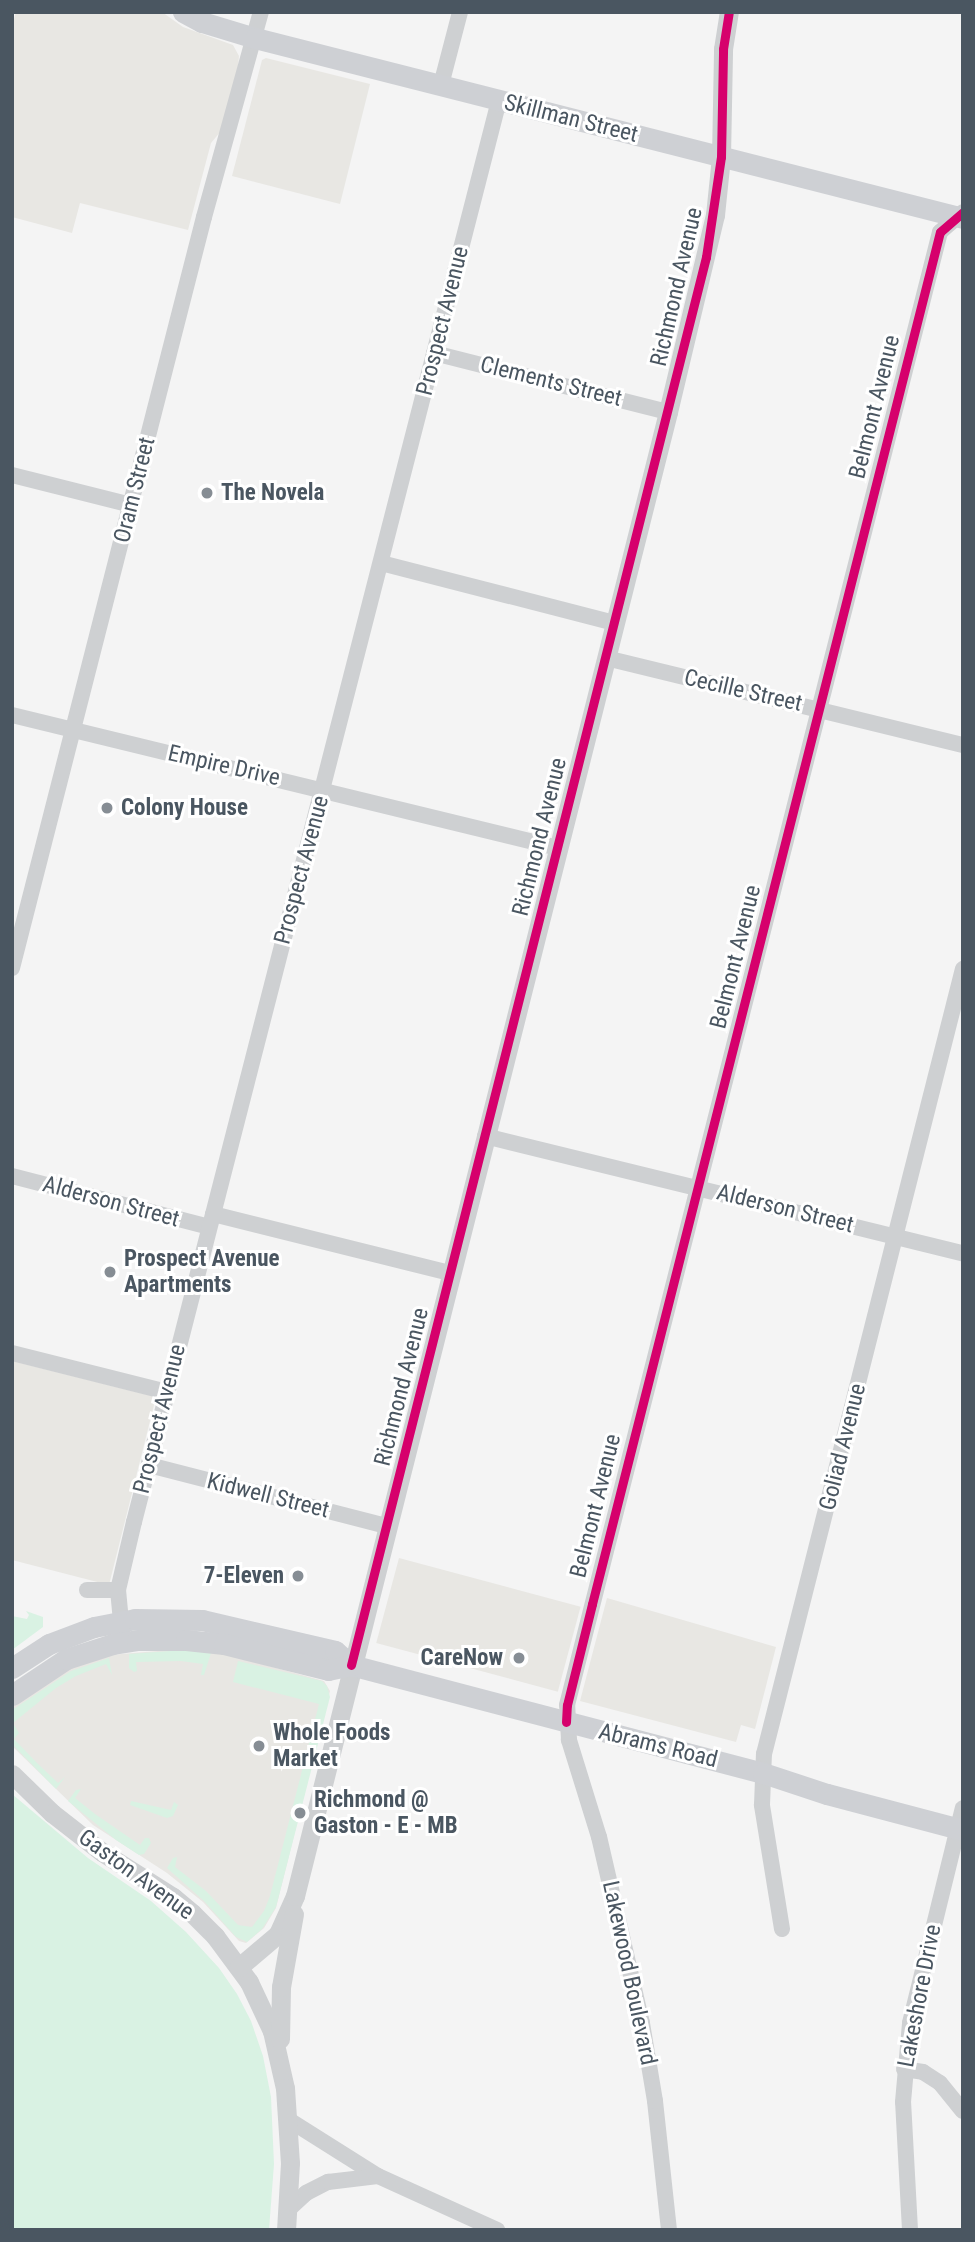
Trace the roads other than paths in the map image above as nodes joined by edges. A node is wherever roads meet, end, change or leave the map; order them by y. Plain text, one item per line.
1 (183, 12) edge
2 (261, 12) edge
3 (460, 12) edge
4 (729, 12) edge
5 (255, 38) junction
6 (441, 85) junction
7 (499, 100) junction
8 (721, 157) junction
9 (961, 215) edge
10 (434, 353) junction
11 (668, 412) junction
12 (12, 474) edge
13 (131, 505) junction
14 (381, 563) junction
15 (614, 623) junction
16 (606, 658) junction
17 (818, 709) junction
18 (12, 715) edge
19 (73, 731) junction
20 (963, 745) edge
21 (323, 790) junction
22 (558, 848) junction
23 (16, 940) edge
24 (12, 968) edge
25 (963, 969) edge
26 (485, 1136) junction
27 (12, 1176) edge
28 (697, 1187) junction
29 (211, 1221) junction
30 (895, 1236) junction
31 (963, 1253) edge
32 (450, 1273) junction
33 (12, 1353) edge
34 (167, 1392) junction
35 (149, 1465) junction
36 (387, 1526) junction
37 (87, 1590) dead end
38 (118, 1590) junction
39 (121, 1620) junction
40 (123, 1642) junction
41 (351, 1665) junction
42 (12, 1668) edge
43 (12, 1695) edge
44 (566, 1722) junction
45 (763, 1773) junction
46 (12, 1774) edge
47 (963, 1808) edge
48 (960, 1830) edge
49 (295, 1896) junction
50 (782, 1929) dead end
51 (239, 1967) junction
52 (280, 2062) junction
53 (904, 2069) junction
54 (963, 2111) edge
55 (289, 2120) junction
56 (378, 2176) junction
57 (289, 2208) junction
58 (490, 2228) edge
59 (286, 2230) edge
60 (669, 2230) edge
61 (910, 2230) edge

1 - 5 main road, Skillman Street
2 - 5 street, Oram Street
3 - 6 street
4 - 8 street, Richmond Avenue
5 - 6 main road, Skillman Street
5 - 13 street, Oram Street
6 - 7 main road, Skillman Street
7 - 8 main road, Skillman Street
7 - 10 street, Prospect Avenue
8 - 9 main road, Skillman Street
8 - 11 street, Richmond Avenue
9 - 17 street, Belmont Avenue
10 - 11 street, Clements Street
10 - 14 street, Prospect Avenue
11 - 15 street, Richmond Avenue
12 - 13 street
13 - 19 street, Oram Street
14 - 15 street
14 - 21 street, Prospect Avenue
15 - 16 street, Richmond Avenue
16 - 17 street, Cecille Street
16 - 22 street, Richmond Avenue
17 - 20 street, Cecille Street
17 - 28 street, Belmont Avenue
18 - 19 street, Empire Drive
19 - 21 street, Empire Drive
19 - 23 street, Oram Street
21 - 22 street, Empire Drive
21 - 29 street, Prospect Avenue
22 - 26 street, Richmond Avenue
23 - 24 street, Oram Street
25 - 30 street, Goliad Avenue
26 - 28 street, Alderson Street
26 - 32 street, Richmond Avenue
27 - 29 street, Alderson Street
28 - 30 street, Alderson Street
28 - 44 street, Belmont Avenue
29 - 32 street, Alderson Street
29 - 34 street, Prospect Avenue
30 - 31 street, Alderson Street
30 - 45 street, Goliad Avenue
32 - 36 street, Richmond Avenue
33 - 34 street
34 - 35 street, Prospect Avenue
35 - 36 street, Kidwell Street
35 - 38 street, Prospect Avenue
36 - 41 street, Richmond Avenue
37 - 38 street
38 - 39 street, Prospect Avenue
39 - 40 street, Prospect Avenue
39 - 41 main road, Abrams Road
39 - 42 main road, Abrams Road
40 - 41 main road, Abrams Road
40 - 43 main road, Abrams Road
41 - 44 main road, Abrams Road
41 - 49 street, Richmond Avenue
44 - 45 main road, Abrams Road
44 - 60 street, Lakewood Boulevard
45 - 48 main road, Abrams Road
45 - 50 street, Goliad Avenue
46 - 51 street, Gaston Avenue
47 - 48 street, Lakeshore Drive
48 - 53 street, Lakeshore Drive
49 - 51 street, Richmond Avenue
49 - 52 street
51 - 52 street, Gaston Avenue
52 - 55 street, Gaston Avenue
53 - 54 street
53 - 61 street, Lakeshore Drive
55 - 56 street
55 - 57 street, Gaston Avenue
56 - 57 street
56 - 58 street
57 - 59 street, Gaston Avenue

